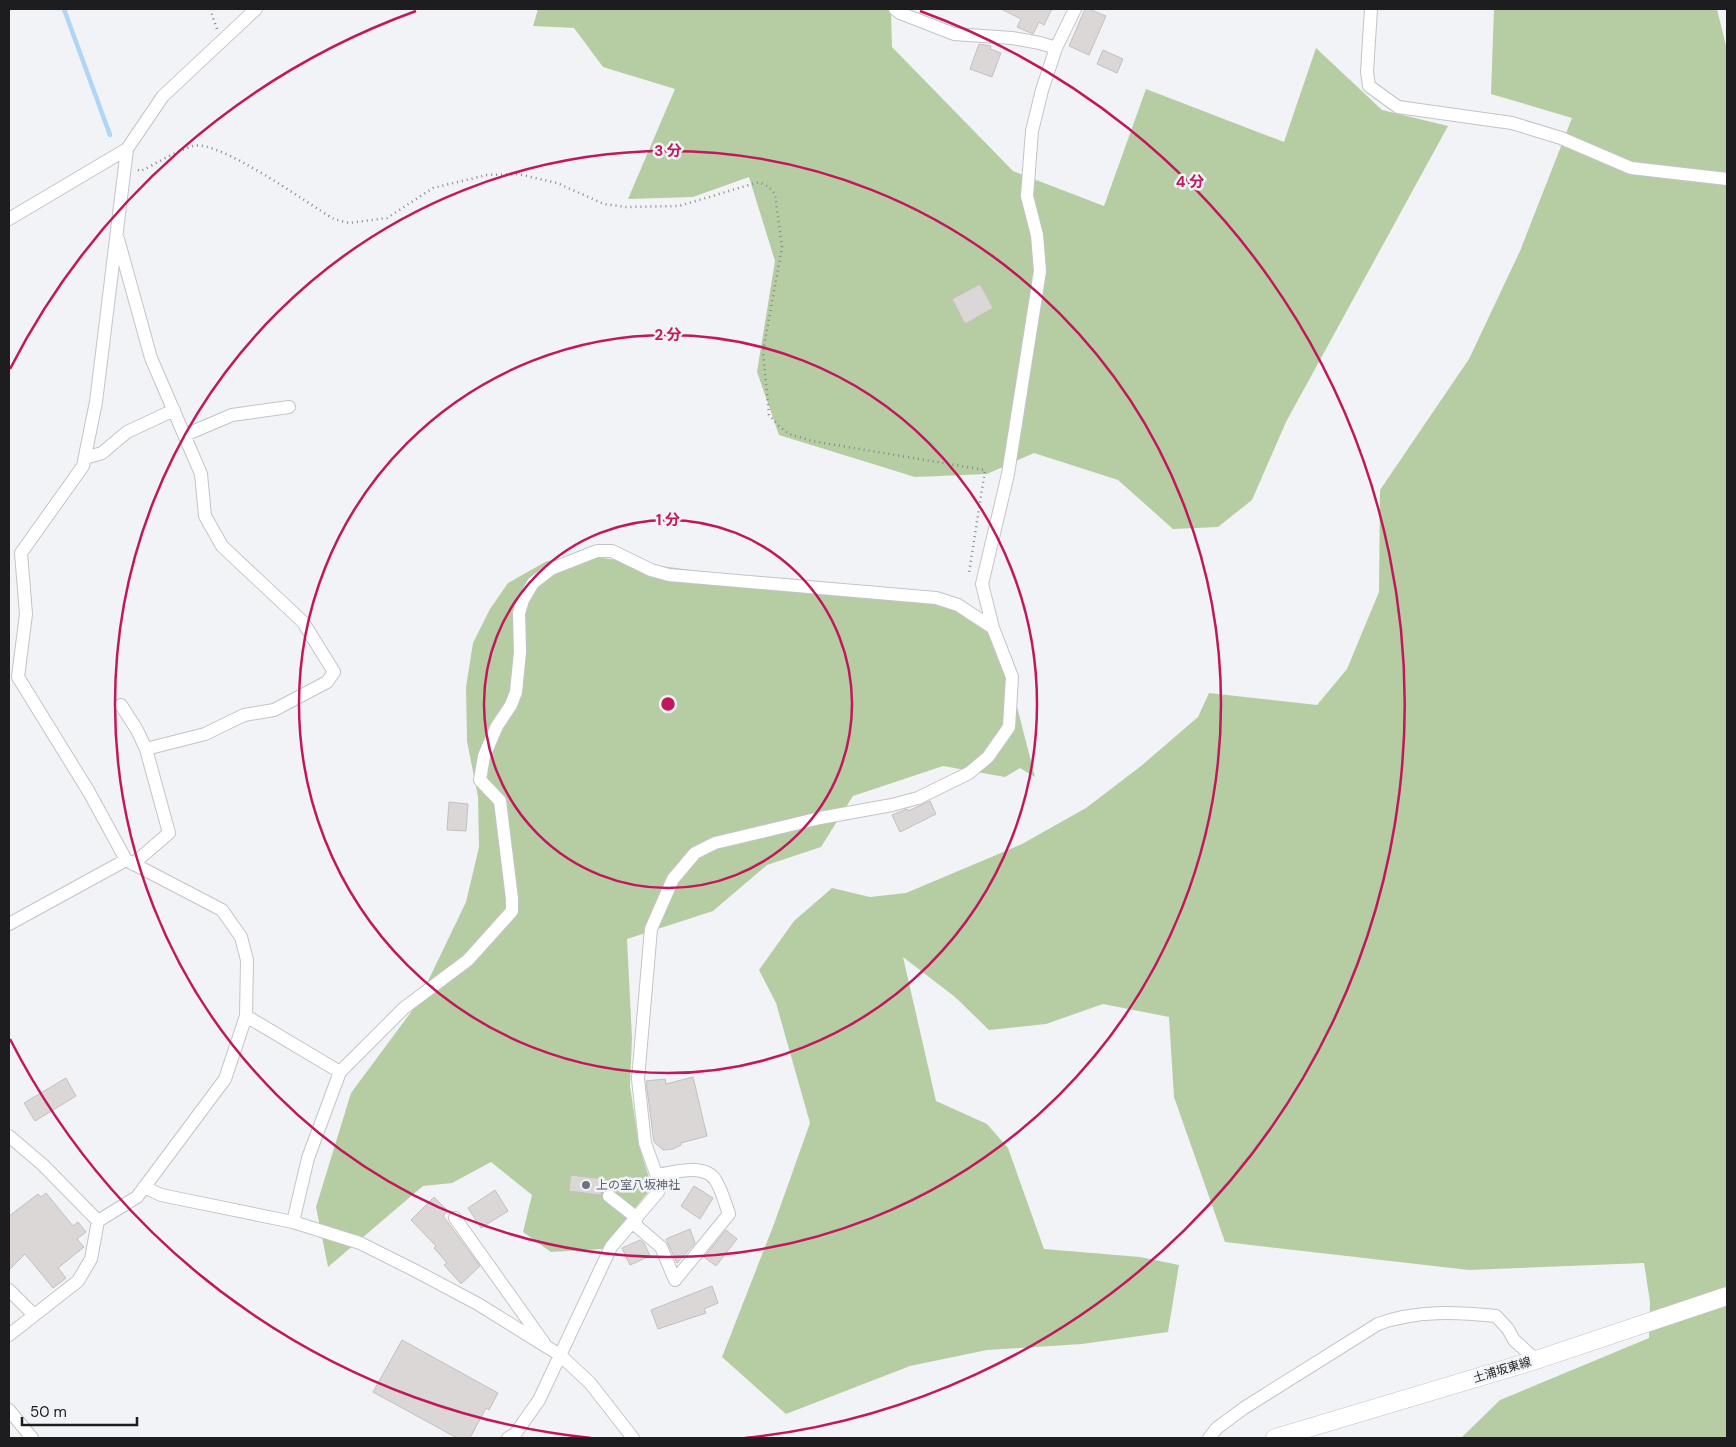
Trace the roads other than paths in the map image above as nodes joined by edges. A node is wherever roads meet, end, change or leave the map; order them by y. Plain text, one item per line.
1 (256, 9) edge
2 (895, 9) edge
3 (1075, 9) edge
4 (1370, 9) edge
5 (1056, 48) junction
6 (127, 149) junction
7 (1727, 179) edge
8 (9, 220) edge
9 (116, 232) junction
10 (289, 407) dead end
11 (174, 410) junction
12 (185, 435) junction
13 (85, 458) junction
14 (993, 628) junction
15 (14, 681) edge
16 (121, 705) dead end
17 (146, 749) junction
18 (129, 862) junction
19 (9, 924) edge
20 (246, 1016) junction
21 (340, 1072) junction
22 (9, 1136) edge
23 (657, 1175) junction
24 (144, 1186) junction
25 (609, 1196) dead end
26 (455, 1218) dead end
27 (635, 1220) junction
28 (98, 1221) junction
29 (294, 1222) junction
30 (9, 1290) edge
31 (1727, 1296) edge
32 (34, 1315) junction
33 (9, 1335) edge
34 (547, 1347) junction
35 (560, 1354) junction
36 (1536, 1360) junction
37 (9, 1410) edge
38 (32, 1438) edge
39 (508, 1438) edge
40 (632, 1438) edge
41 (1209, 1438) edge
42 (1275, 1438) edge

1 - 6 street
2 - 5 street
3 - 5 street
4 - 7 street
5 - 14 street
6 - 8 street
6 - 9 street
9 - 11 street
9 - 13 street
10 - 12 street
11 - 12 street
11 - 13 street
12 - 17 street
13 - 15 street
14 - 21 street
14 - 23 street
15 - 18 street
16 - 17 street
17 - 18 street
18 - 19 street
18 - 20 street
20 - 21 street
20 - 24 street
21 - 29 street
22 - 28 street
23 - 27 street
23 - 27 street
24 - 28 street
24 - 29 street
25 - 27 street
26 - 34 street
27 - 35 street
28 - 32 street
29 - 34 street
30 - 32 street
31 - 36 main road, 土浦坂東線
32 - 33 street
34 - 35 street
35 - 39 street
35 - 40 street
36 - 41 street
36 - 42 main road, 土浦坂東線
37 - 38 street

